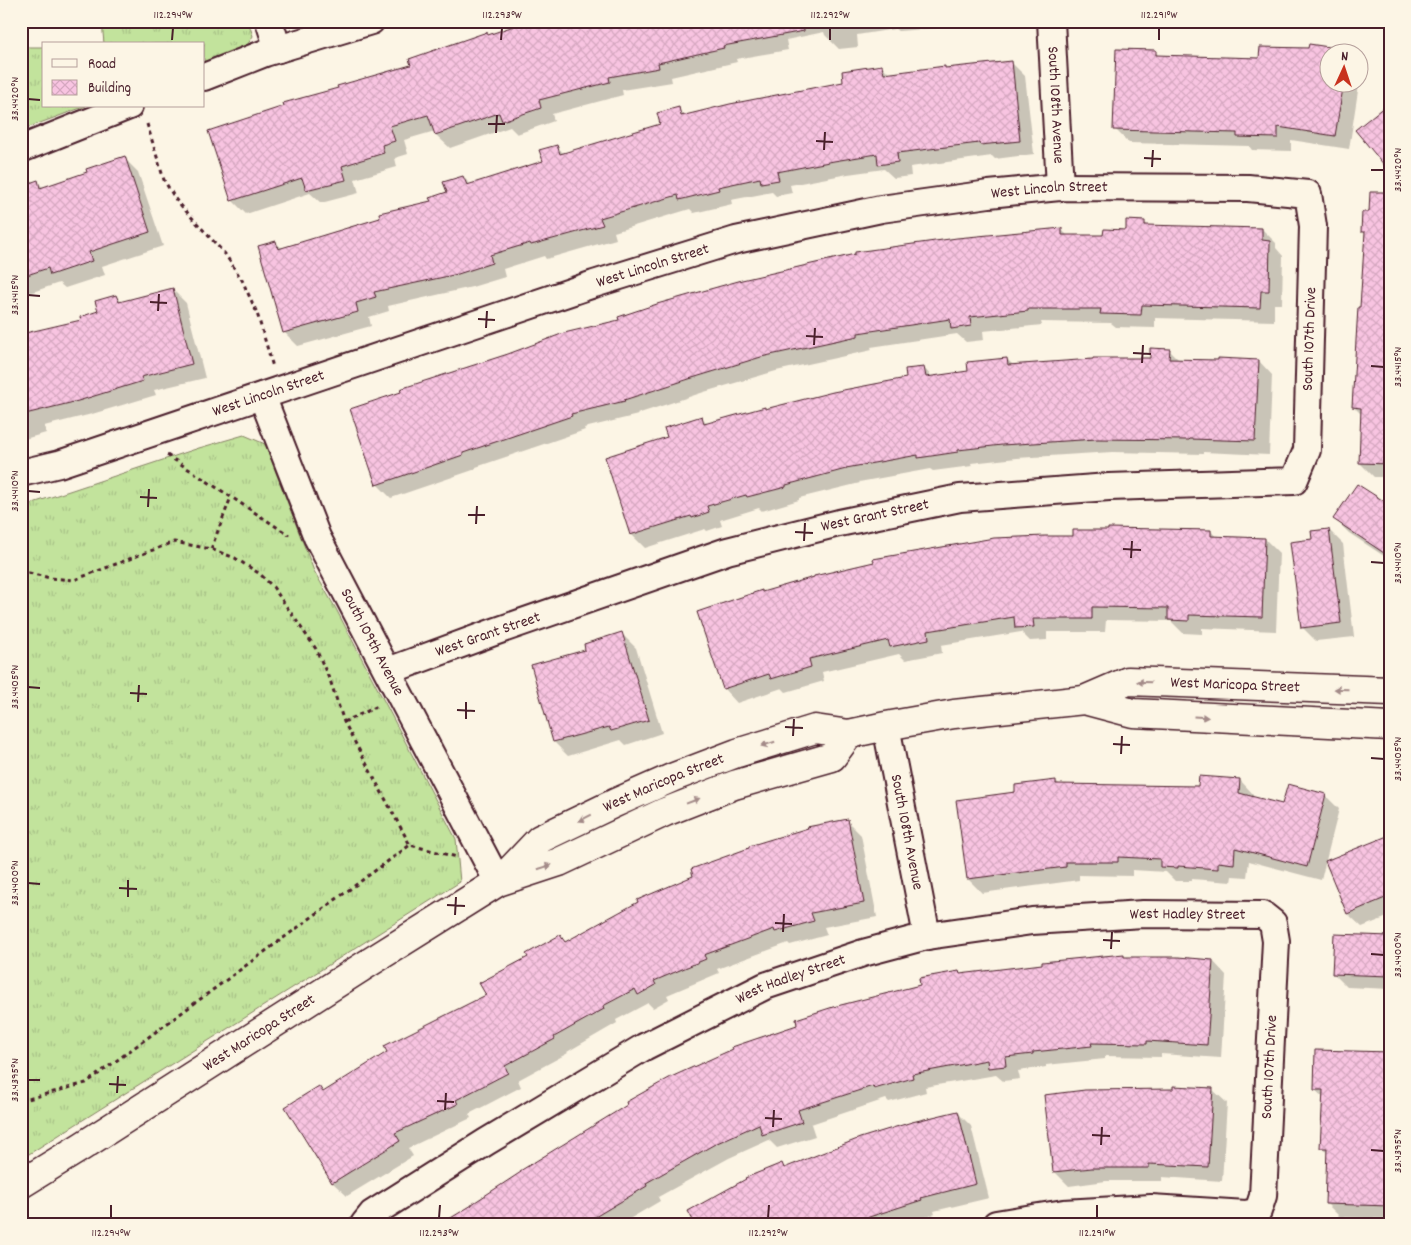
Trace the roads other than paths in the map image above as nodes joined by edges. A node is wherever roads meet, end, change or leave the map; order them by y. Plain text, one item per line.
1 (269, 21) edge
2 (371, 21) edge
3 (1051, 21) edge
4 (278, 49) junction
5 (205, 77) edge
6 (136, 111) edge
7 (21, 148) edge
8 (1060, 187) junction
9 (1308, 194) joint
10 (270, 393) junction
11 (21, 473) edge
12 (1294, 481) joint
13 (388, 671) junction
14 (1390, 691) edge
15 (1084, 700) junction
16 (886, 726) junction
17 (1390, 726) edge
18 (494, 873) junction
19 (1273, 922) joint
20 (927, 936) junction
21 (21, 1184) edge
22 (364, 1224) edge
23 (996, 1224) edge

1 - 4 street
2 - 4 street
3 - 8 street, South 108th Avenue
4 - 5 street
6 - 7 street
8 - 9 street, West Lincoln Street
8 - 10 street, West Lincoln Street
9 - 12 street, South 107th Drive
10 - 11 street, West Lincoln Street
10 - 13 street, South 109th Avenue
12 - 13 street, West Grant Street
13 - 18 street, South 109th Avenue
14 -> 15 street, West Maricopa Street
15 - 16 street, West Maricopa Street
15 -> 17 street, West Maricopa Street
16 - 18 street, West Maricopa Street
16 - 20 street, South 108th Avenue
18 - 21 street, West Maricopa Street
19 - 20 street, West Hadley Street
19 - 23 street, South 107th Drive
20 - 22 street, West Hadley Street

